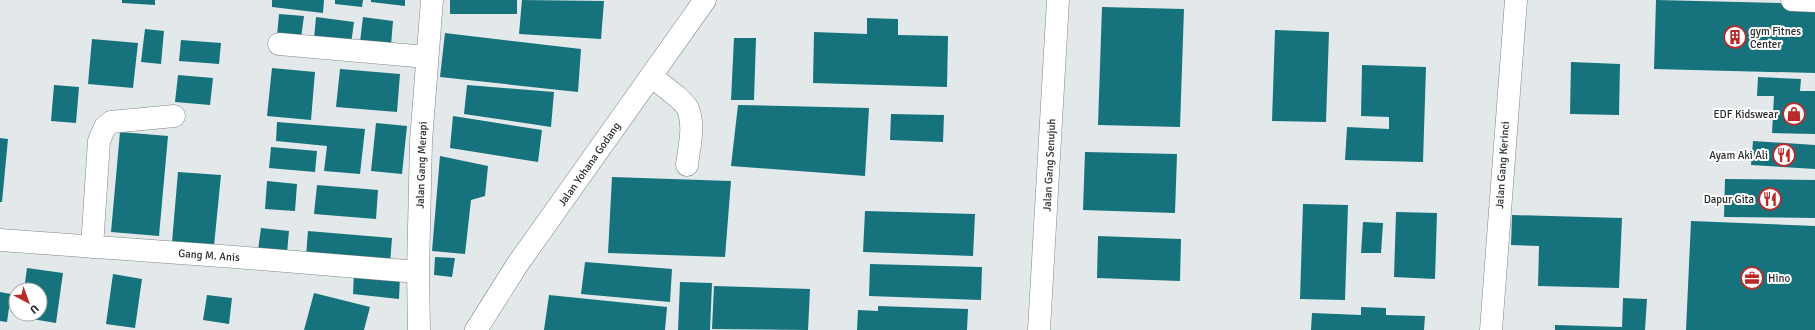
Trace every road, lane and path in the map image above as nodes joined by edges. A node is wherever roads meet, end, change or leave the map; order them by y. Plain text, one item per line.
1 (432, 0) edge
2 (705, 0) edge
3 (1058, 0) edge
4 (1516, 0) edge
5 (1792, 0) edge
6 (1815, 1) edge
7 (279, 44) dead end
8 (427, 57) junction
9 (651, 76) junction
10 (174, 116) dead end
11 (687, 166) dead end
12 (0, 240) edge
13 (92, 246) junction
14 (418, 272) junction
15 (419, 330) edge
16 (476, 330) edge
17 (1039, 330) edge
18 (1490, 330) edge

1 - 8 street, Jalan Gang Merapi
2 - 9 street, Jalan Yohana Godang
3 - 17 street, Jalan Gang Senujuh
4 - 18 street, Jalan Gang Kerinci
5 - 6 street
7 - 8 street
8 - 14 street, Jalan Gang Merapi
9 - 11 street
9 - 16 street, Jalan Yohana Godang
10 - 13 street
12 - 13 street, Gang M. Anis
13 - 14 street, Gang M. Anis
14 - 15 street, Jalan Gang Merapi

